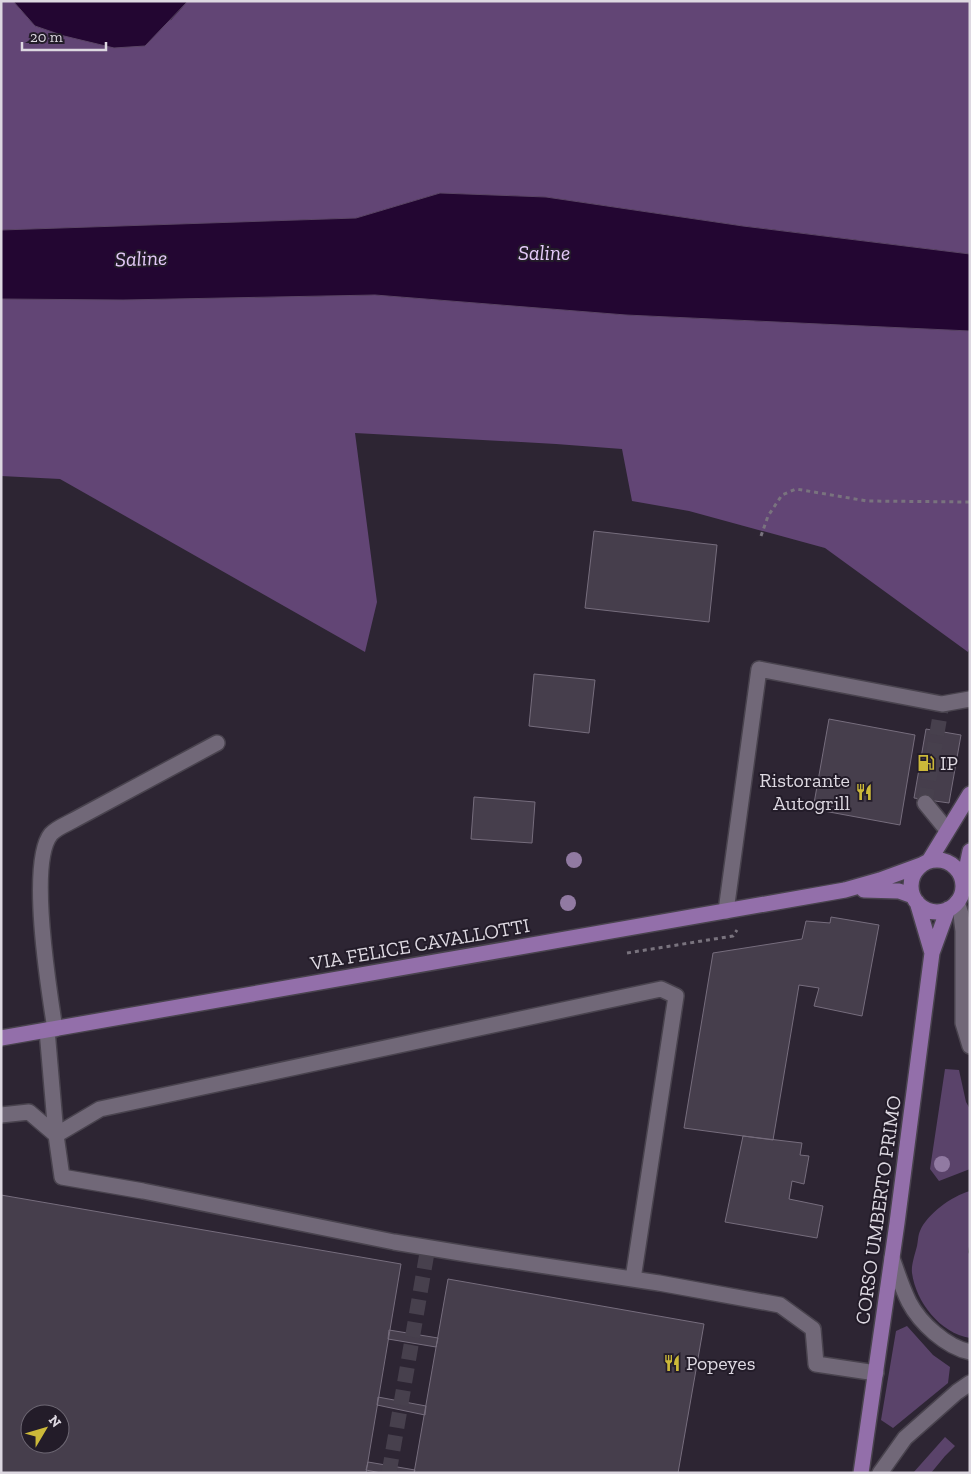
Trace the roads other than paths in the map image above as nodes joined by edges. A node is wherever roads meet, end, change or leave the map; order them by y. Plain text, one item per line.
1 (970, 699) edge
2 (217, 744) dead end
3 (970, 794) edge
4 (925, 803) dead end
5 (946, 830) junction
6 (970, 851) edge
7 (925, 863) junction
8 (845, 890) junction
9 (915, 899) junction
10 (956, 900) junction
11 (726, 911) junction
12 (932, 953) junction
13 (51, 1029) junction
14 (1, 1038) edge
15 (970, 1046) edge
16 (1, 1115) edge
17 (56, 1134) junction
18 (892, 1258) junction
19 (633, 1280) junction
20 (970, 1352) edge
21 (876, 1373) junction
22 (970, 1383) edge
23 (861, 1473) edge
24 (880, 1473) edge

1 - 11 street
2 - 13 street
3 - 5 main road
4 - 5 street
5 - 7 main road
6 - 10 main road, CORSO UMBERTO PRIMO
7 - 8 main road, VIA FELICE CAVALLOTTI
7 - 9 main road
7 - 10 main road
8 - 9 main road, VIA FELICE CAVALLOTTI
8 - 11 main road, VIA FELICE CAVALLOTTI
9 - 10 main road
9 - 12 main road, CORSO UMBERTO PRIMO
10 - 12 main road, CORSO UMBERTO PRIMO
10 - 15 street
11 - 13 main road, VIA FELICE CAVALLOTTI
12 - 18 main road, CORSO UMBERTO PRIMO
13 - 14 main road, VIA FELICE CAVALLOTTI
13 - 17 street
16 - 17 street
17 - 19 street
17 - 19 street
18 - 20 street
18 - 21 main road, CORSO UMBERTO PRIMO
19 - 21 street
21 - 23 main road, CORSO UMBERTO PRIMO
22 - 24 street

